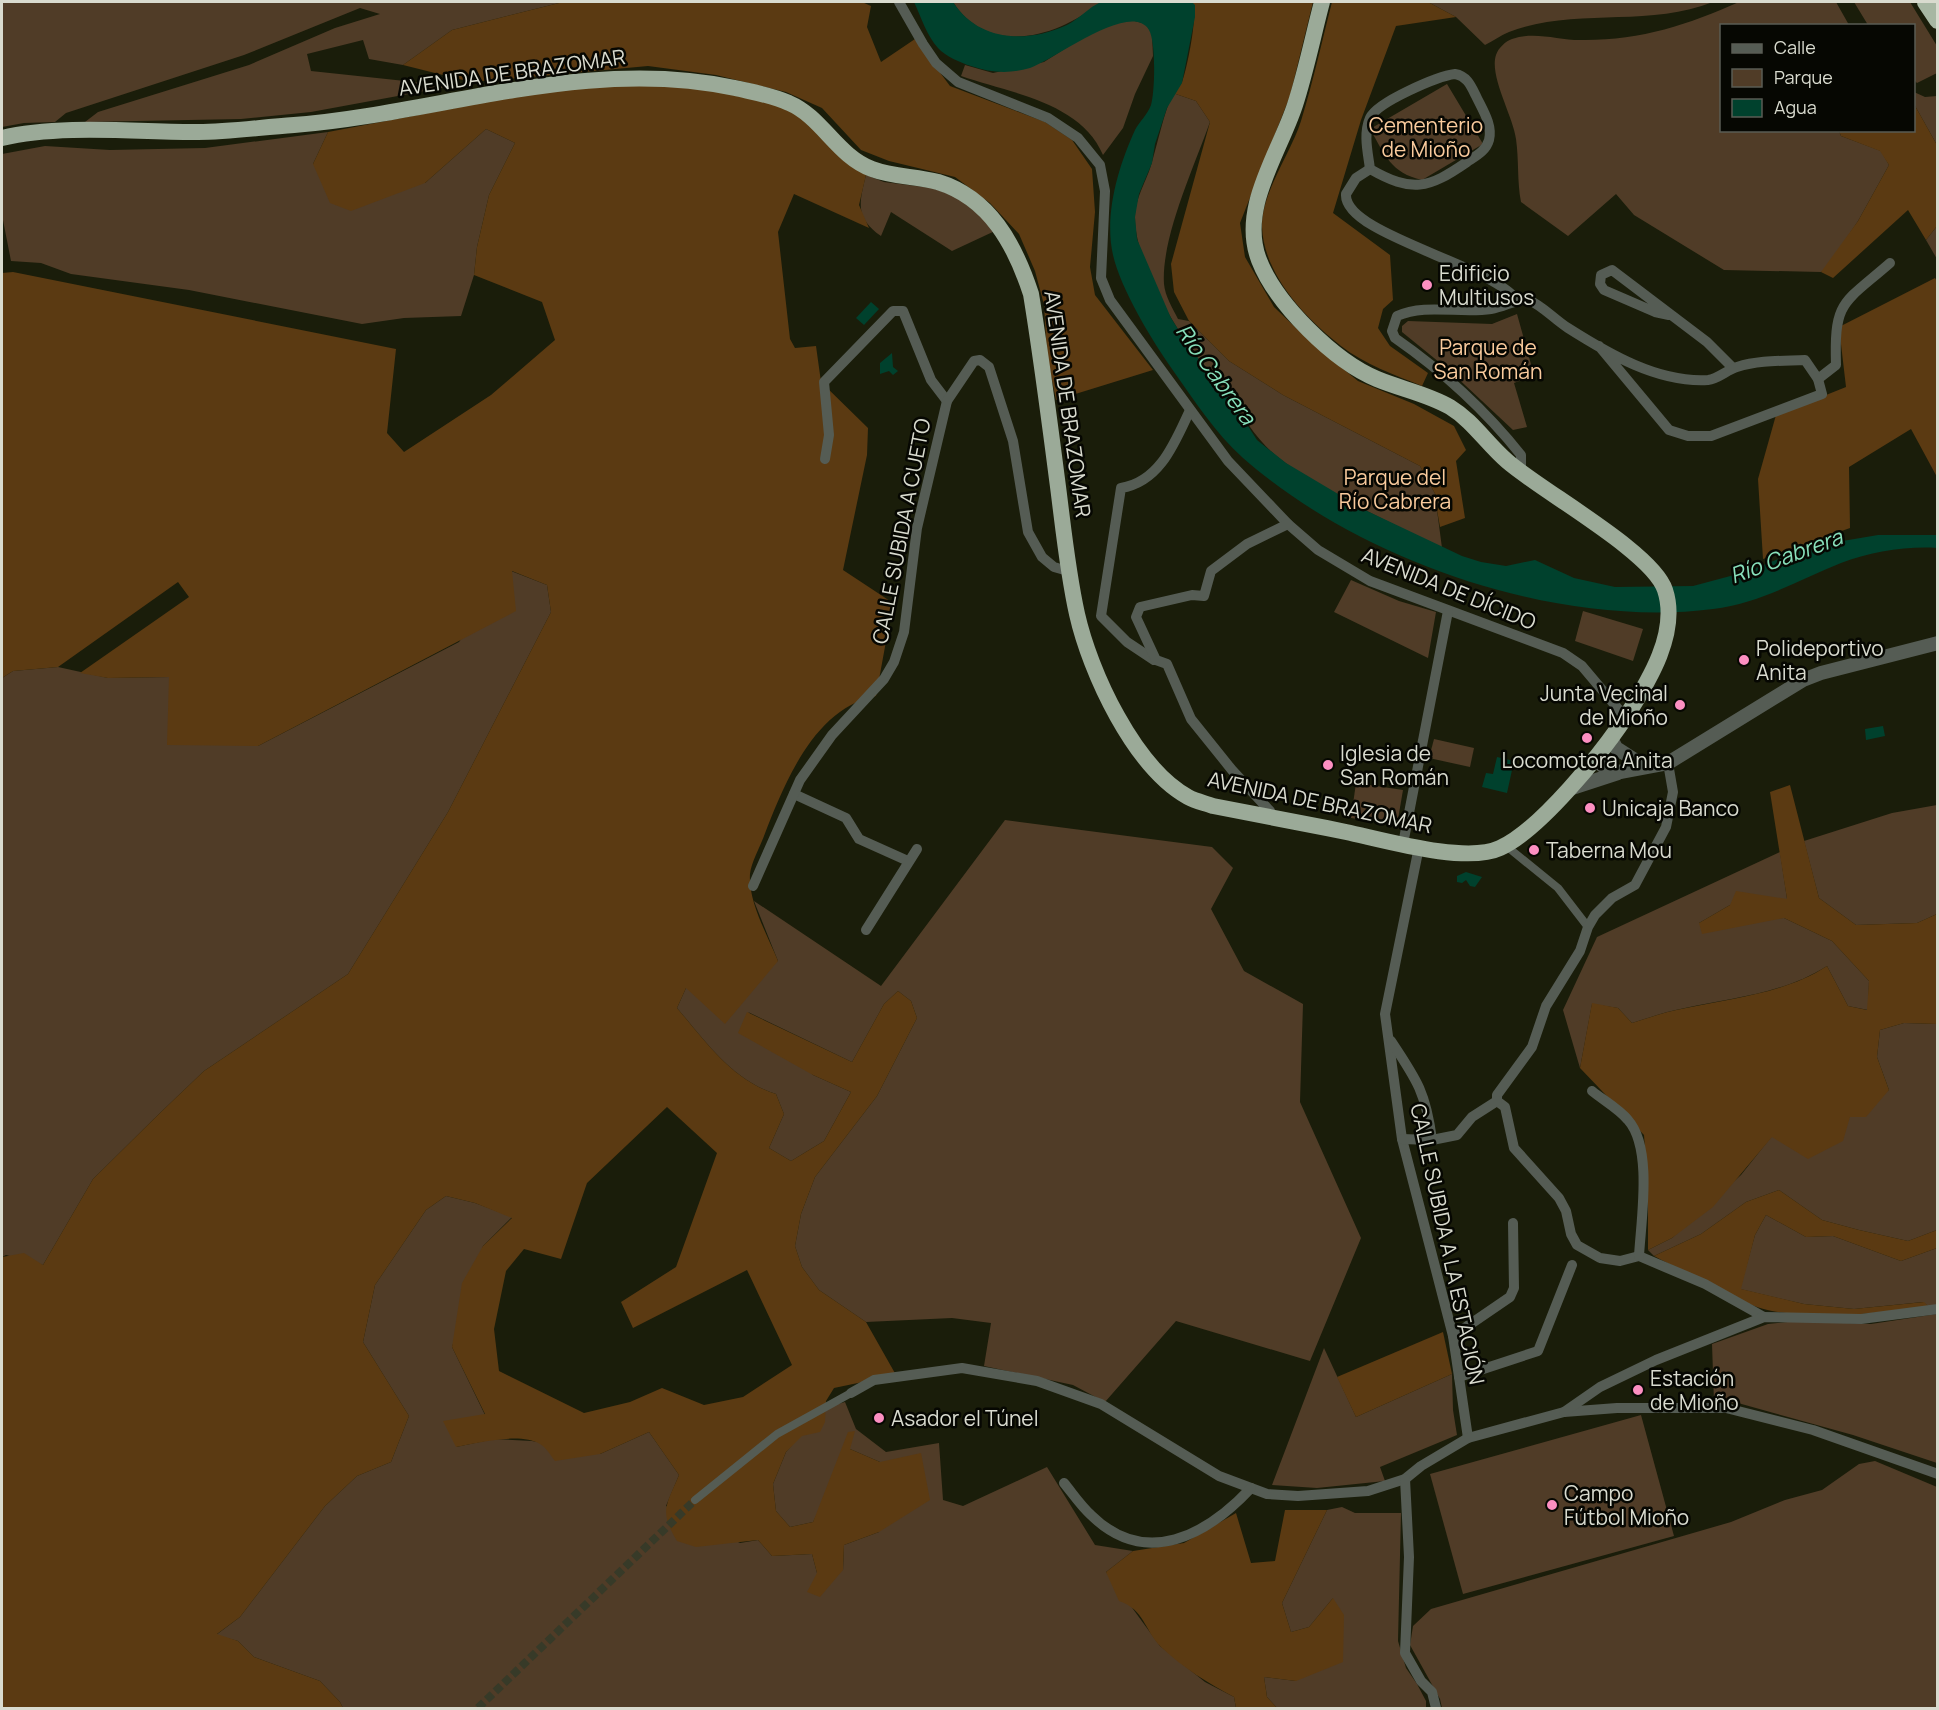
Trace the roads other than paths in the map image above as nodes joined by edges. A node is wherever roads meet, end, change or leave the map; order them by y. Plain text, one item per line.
1 (900, 2) edge
2 (1322, 2) edge
3 (1926, 2) edge
4 (1938, 20) edge
5 (2, 138) edge
6 (1370, 169) junction
7 (1890, 263) dead end
8 (1517, 300) junction
9 (1669, 315) junction
10 (1599, 346) junction
11 (1733, 368) junction
12 (1818, 379) junction
13 (947, 401) junction
14 (1190, 410) junction
15 (825, 459) dead end
16 (1521, 471) junction
17 (1288, 524) junction
18 (1068, 571) junction
19 (1448, 611) junction
20 (1938, 643) edge
21 (1155, 660) junction
22 (1625, 717) junction
23 (1611, 738) junction
24 (1594, 759) junction
25 (1668, 762) junction
26 (1644, 766) junction
27 (1620, 772) junction
28 (1569, 789) junction
29 (794, 794) junction
30 (1269, 817) junction
31 (1411, 845) junction
32 (1505, 845) junction
33 (917, 849) dead end
34 (908, 861) junction
35 (753, 886) dead end
36 (1588, 927) junction
37 (866, 930) dead end
38 (1390, 1038) junction
39 (1592, 1091) dead end
40 (1497, 1101) junction
41 (1402, 1139) junction
42 (1432, 1140) junction
43 (1513, 1223) dead end
44 (1639, 1256) junction
45 (1572, 1265) dead end
46 (1938, 1309) edge
47 (1764, 1317) junction
48 (1453, 1336) junction
49 (1459, 1377) junction
50 (851, 1393) joint
51 (1564, 1412) junction
52 (1468, 1438) junction
53 (1938, 1474) edge
54 (1405, 1479) junction
55 (1064, 1483) dead end
56 (1251, 1488) junction
57 (695, 1500) tunnel mouth
58 (1436, 1708) edge

1 - 14 street, AVENIDA DE DÍCIDO
2 - 16 highway
3 - 4 highway
5 - 18 highway, AVENIDA DE BRAZOMAR
6 - 6 street
6 - 8 street
7 - 12 street
8 - 10 street
8 - 16 street
9 - 9 street
9 - 11 street
10 - 11 street
10 - 12 street
11 - 12 street
13 - 15 street
13 - 18 street, CALLE SUBIDA A CUETO
13 - 29 street, CALLE SUBIDA A CUETO
14 - 17 street, AVENIDA DE DÍCIDO
14 - 21 street
16 - 22 highway, AVENIDA DE BRAZOMAR
17 - 19 street, AVENIDA DE DÍCIDO
17 - 21 street
18 - 30 highway, AVENIDA DE BRAZOMAR
19 - 22 street, AVENIDA DE DÍCIDO
19 - 31 street, CALLE SUBIDA A LA ESTACIÓN
20 - 25 street
21 - 30 street
22 - 23 highway, AVENIDA DE BRAZOMAR
23 - 24 highway, AVENIDA DE BRAZOMAR
23 - 26 street
24 - 27 street
24 - 28 highway, AVENIDA DE BRAZOMAR
25 - 26 street
25 - 36 street
26 - 27 street
27 - 28 street
28 - 32 highway, AVENIDA DE BRAZOMAR
29 - 34 street
29 - 35 street, CALLE SUBIDA A CUETO
30 - 31 highway, AVENIDA DE BRAZOMAR
31 - 32 highway, AVENIDA DE BRAZOMAR
31 - 38 street, CALLE SUBIDA A LA ESTACIÓN
32 - 36 street
33 - 34 street
34 - 37 street
36 - 40 street
38 - 41 street, CALLE SUBIDA A LA ESTACIÓN
38 - 42 street
39 - 44 street
40 - 42 street
40 - 44 street
41 - 42 street
41 - 48 street, CALLE SUBIDA A LA ESTACIÓN
43 - 48 street
44 - 47 street
45 - 49 street
46 - 47 street
47 - 51 street
48 - 49 street, CALLE SUBIDA A LA ESTACIÓN
49 - 52 street, CALLE SUBIDA A LA ESTACIÓN
50 - 56 street
50 - 57 street
51 - 52 street
51 - 53 street
52 - 54 street
54 - 56 street
54 - 58 street
55 - 56 street

